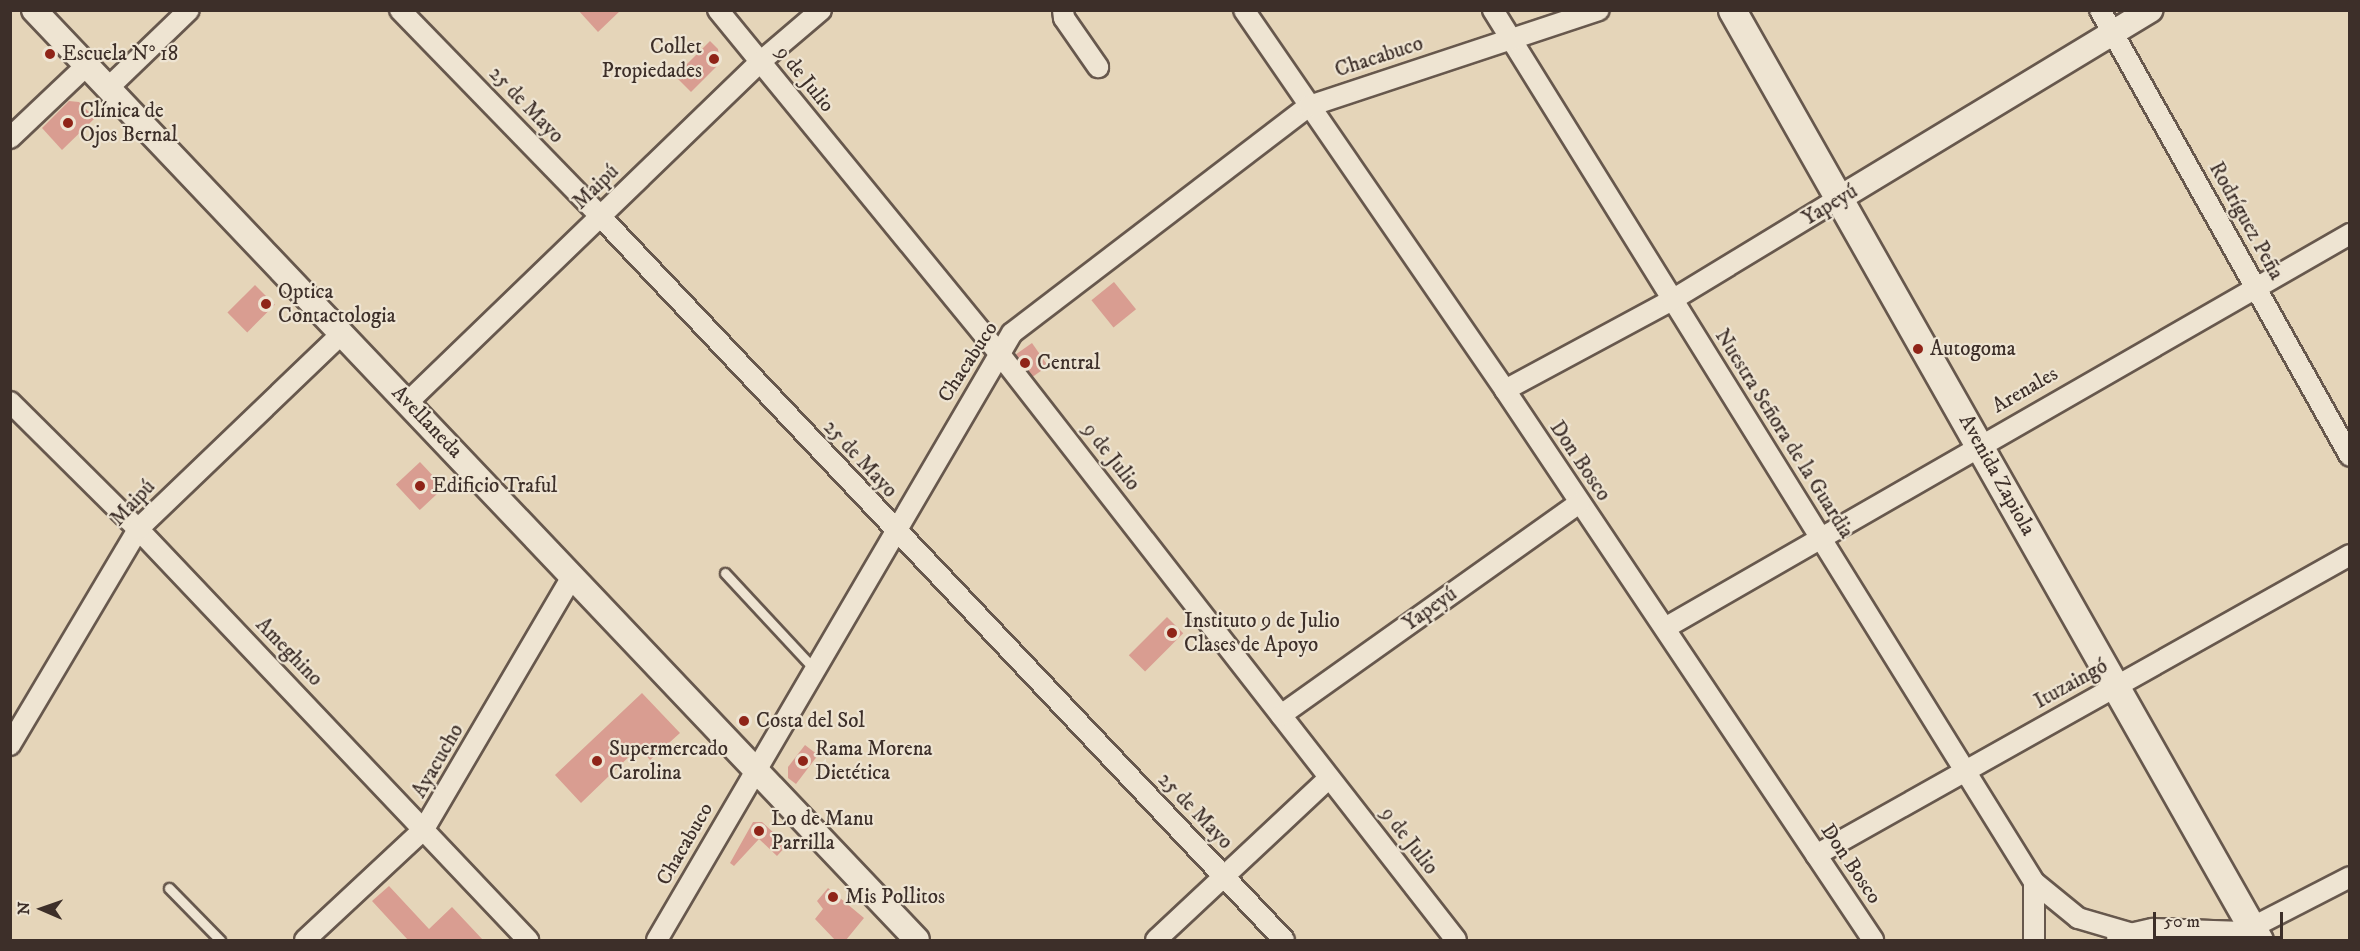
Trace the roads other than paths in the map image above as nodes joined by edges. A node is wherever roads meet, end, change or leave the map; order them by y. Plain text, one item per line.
1 (34, 10) edge
2 (189, 10) edge
3 (400, 10) edge
4 (718, 10) edge
5 (821, 10) edge
6 (1063, 10) edge
7 (1244, 10) edge
8 (1493, 10) edge
9 (1599, 10) edge
10 (1732, 10) edge
11 (2100, 10) edge
12 (2150, 10) edge
13 (2114, 32) junction
14 (1512, 39) junction
15 (760, 62) junction
16 (87, 65) junction
17 (1098, 67) dead end
18 (108, 88) junction
19 (1309, 106) junction
20 (10, 138) edge
21 (1840, 198) junction
22 (600, 216) junction
23 (2349, 234) edge
24 (2255, 287) junction
25 (1672, 300) junction
26 (341, 334) junction
27 (998, 352) junction
28 (1505, 390) junction
29 (408, 402) junction
30 (12, 405) edge
31 (1980, 444) junction
32 (2349, 456) edge
33 (1579, 503) junction
34 (138, 529) junction
35 (895, 531) junction
36 (1819, 536) junction
37 (2349, 555) edge
38 (725, 573) dead end
39 (573, 575) junction
40 (1665, 628) junction
41 (815, 670) junction
42 (2116, 686) junction
43 (1281, 715) junction
44 (10, 745) edge
45 (756, 771) junction
46 (1965, 771) junction
47 (1329, 778) junction
48 (424, 829) junction
49 (1816, 855) junction
50 (1224, 875) junction
51 (2349, 877) edge
52 (2034, 882) junction
53 (169, 888) dead end
54 (2129, 933) junction
55 (2256, 935) edge
56 (220, 940) edge
57 (305, 940) edge
58 (528, 940) edge
59 (657, 940) edge
60 (917, 940) edge
61 (1156, 940) edge
62 (1284, 940) edge
63 (1456, 940) edge
64 (1873, 940) edge
65 (2034, 940) edge
66 (2106, 940) edge

1 - 16 street, Avellaneda
2 - 18 street
3 - 22 street, 25 de Mayo
4 - 15 street, 9 de Julio
5 - 15 street, Maipú
6 - 17 street
7 - 19 street, Don Bosco
8 - 14 street, Nuestra Señora de la Guardia
9 - 14 street, Chacabuco
10 - 21 main road, Avenida Zapiola
11 - 13 street, Rodríguez Peña
12 - 13 street, Yapeyú
13 - 21 street, Yapeyú
13 - 24 street, Rodríguez Peña
14 - 19 street, Chacabuco
14 - 25 street, Nuestra Señora de la Guardia
15 - 22 street, Maipú
15 - 27 street, 9 de Julio
16 - 18 street, Avellaneda
16 - 20 street
18 - 26 street, Avellaneda
19 - 27 street, Chacabuco
19 - 28 street, Don Bosco
21 - 25 street, Yapeyú
21 - 31 main road, Avenida Zapiola
22 - 29 street, Maipú
22 - 35 street, 25 de Mayo
23 - 24 street, Arenales
24 - 31 street, Arenales
24 - 32 street, Rodríguez Peña
25 - 28 street, Yapeyú
25 - 36 street, Nuestra Señora de la Guardia
26 - 29 street, Avellaneda
26 - 34 street, Maipú
27 - 35 street, Chacabuco
27 - 43 street, 9 de Julio
28 - 33 street, Don Bosco
29 - 39 street, Avellaneda
30 - 34 street, Ameghino
31 - 36 street, Arenales
31 - 42 main road, Avenida Zapiola
33 - 40 street, Don Bosco
33 - 43 street, Yapeyú
34 - 44 street, Maipú
34 - 48 street, Ameghino
35 - 41 street, Chacabuco
35 - 50 street, 25 de Mayo
36 - 40 street, Arenales
36 - 46 street, Nuestra Señora de la Guardia
37 - 42 street, Ituzaingó
38 - 41 lane
39 - 45 street, Avellaneda
39 - 48 street, Ayacucho
40 - 49 street, Don Bosco
41 - 45 street, Chacabuco
42 - 46 street, Ituzaingó
42 - 55 main road, Avenida Zapiola
43 - 47 street, 9 de Julio
45 - 59 street, Chacabuco
45 - 60 street, Avellaneda
46 - 49 street, Ituzaingó
46 - 52 street, Nuestra Señora de la Guardia
47 - 50 street
47 - 63 street, 9 de Julio
48 - 57 street, Ayacucho
48 - 58 street, Ameghino
49 - 64 street, Don Bosco
50 - 61 street
50 - 62 street, 25 de Mayo
51 - 55 street
52 - 54 street, Nuestra Señora de la Guardia
52 - 65 street
53 - 56 lane
54 - 55 street
54 - 66 street

